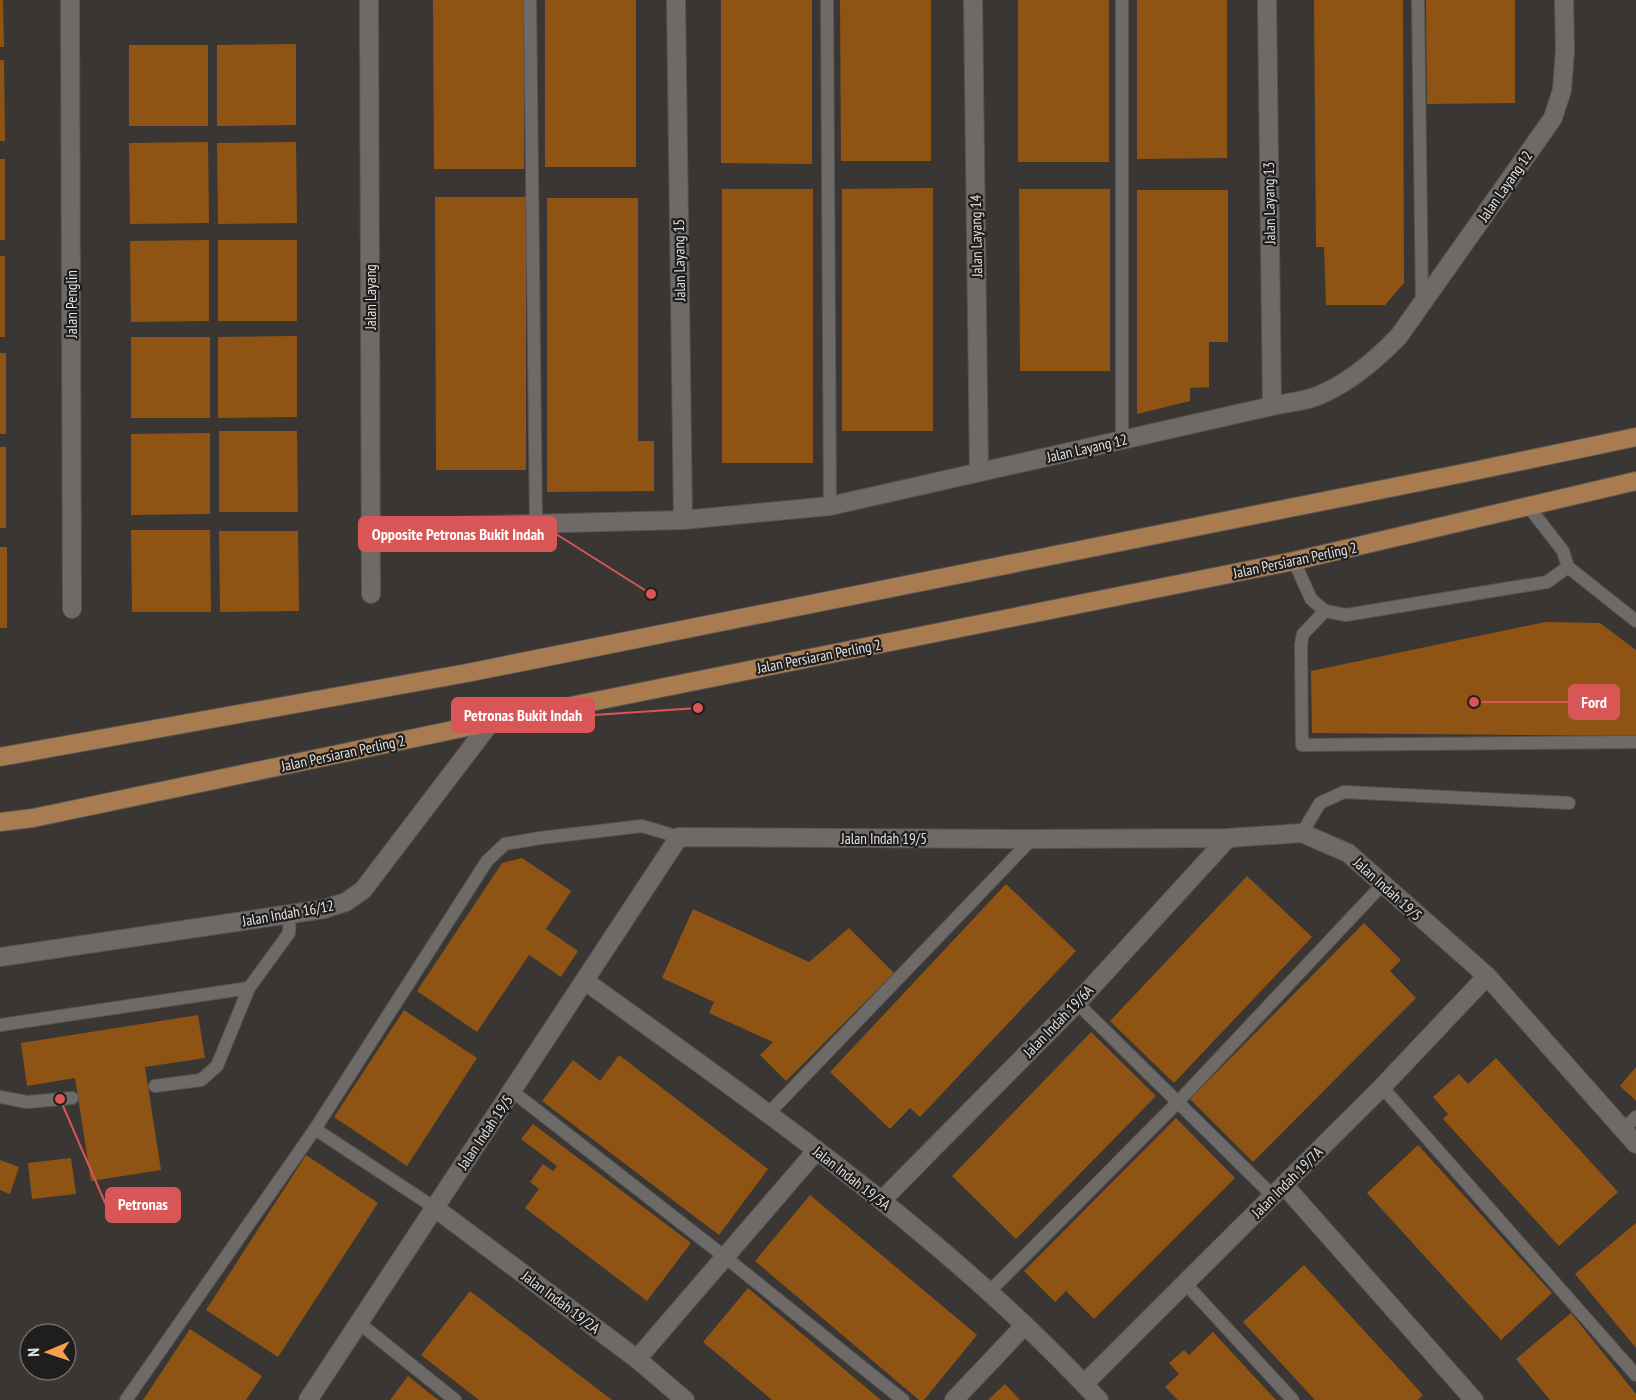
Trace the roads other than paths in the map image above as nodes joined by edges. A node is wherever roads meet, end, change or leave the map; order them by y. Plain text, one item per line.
1 (70, 0) edge
2 (369, 0) edge
3 (530, 0) edge
4 (676, 0) edge
5 (827, 0) edge
6 (974, 0) edge
7 (1122, 0) edge
8 (1267, 0) edge
9 (1418, 0) edge
10 (1564, 0) edge
11 (1422, 305) junction
12 (1272, 406) junction
13 (1636, 437) edge
14 (1122, 440) junction
15 (979, 472) junction
16 (1636, 481) edge
17 (830, 506) junction
18 (1528, 506) junction
19 (682, 520) junction
20 (536, 524) junction
21 (370, 528) junction
22 (1294, 561) junction
23 (1568, 567) junction
24 (371, 594) dead end
25 (72, 609) dead end
26 (1325, 611) junction
27 (1636, 621) edge
28 (491, 722) junction
29 (1636, 742) edge
30 (0, 757) edge
31 (1569, 803) dead end
32 (0, 822) edge
33 (1302, 833) junction
34 (680, 837) junction
35 (1228, 838) junction
36 (1032, 839) junction
37 (1382, 885) junction
38 (290, 913) junction
39 (0, 957) edge
40 (1487, 976) junction
41 (585, 981) junction
42 (249, 988) junction
43 (1077, 1003) junction
44 (0, 1025) edge
45 (155, 1086) dead end
46 (1382, 1087) junction
47 (512, 1091) junction
48 (0, 1097) edge
49 (72, 1098) dead end
50 (1177, 1103) junction
51 (769, 1113) junction
52 (1630, 1123) edge
53 (315, 1129) junction
54 (1636, 1144) edge
55 (817, 1150) junction
56 (1279, 1190) junction
57 (882, 1200) junction
58 (435, 1208) junction
59 (725, 1257) junction
60 (1185, 1283) junction
61 (989, 1292) junction
62 (359, 1323) junction
63 (1024, 1326) junction
64 (637, 1359) junction
65 (1636, 1376) edge
66 (1084, 1384) junction
67 (126, 1400) edge
68 (308, 1400) edge
69 (455, 1400) edge
70 (686, 1400) edge
71 (903, 1400) edge
72 (954, 1400) edge
73 (1099, 1400) edge
74 (1293, 1400) edge
75 (1474, 1400) edge

1 - 25 street, Jalan Penglin
2 - 21 street, Jalan Layang
3 - 20 lane
4 - 19 street, Jalan Layang 15
5 - 17 lane
6 - 15 street, Jalan Layang 14
7 - 14 lane
8 - 12 street, Jalan Layang 13
9 - 11 lane
10 - 11 street, Jalan Layang 12
11 - 12 street, Jalan Layang 12
12 - 14 street, Jalan Layang 12
13 - 30 main road
14 - 15 street, Jalan Layang 12
15 - 17 street, Jalan Layang 12
16 - 18 main road, Jalan Persiaran Perling 2
17 - 19 street, Jalan Layang 12
18 - 22 main road, Jalan Persiaran Perling 2
18 - 23 lane
19 - 20 street, Jalan Layang 12
20 - 21 street, Jalan Layang 12
21 - 24 street, Jalan Layang
22 - 26 lane
22 - 28 main road, Jalan Persiaran Perling 2
23 - 26 lane
23 - 27 lane
26 - 29 lane
28 - 32 main road, Jalan Persiaran Perling 2
28 - 38 street, Jalan Indah 16/12
31 - 33 lane
33 - 35 street, Jalan Indah 19/5
33 - 37 street, Jalan Indah 19/5
34 - 36 street, Jalan Indah 19/5
34 - 41 street, Jalan Indah 19/5
34 - 53 lane
35 - 36 street, Jalan Indah 19/5
35 - 43 street, Jalan Indah 19/6A
36 - 51 lane
37 - 40 street, Jalan Indah 19/5
37 - 50 lane
38 - 39 street, Jalan Indah 16/12
38 - 42 lane
40 - 46 street, Jalan Indah 19/7A
40 - 52 street, Jalan Indah 19/5
41 - 47 street, Jalan Indah 19/5
41 - 51 street, Jalan Indah 19/3A
42 - 44 lane
42 - 45 lane
43 - 50 lane
43 - 57 street, Jalan Indah 19/6A
46 - 56 street, Jalan Indah 19/7A
46 - 65 lane
47 - 58 street, Jalan Indah 19/5
47 - 59 lane
48 - 49 lane
50 - 56 lane
50 - 61 lane
51 - 55 street, Jalan Indah 19/3A
52 - 54 street, Jalan Indah 19/5
53 - 58 lane
53 - 67 lane
55 - 57 street, Jalan Indah 19/3A
55 - 59 street
56 - 60 street, Jalan Indah 19/7A
56 - 75 street
57 - 61 street, Jalan Indah 19/3A
58 - 62 street, Jalan Indah 19/5
58 - 64 street, Jalan Indah 19/2A
59 - 64 street
59 - 71 lane
60 - 66 street, Jalan Indah 19/7A
60 - 74 lane
61 - 63 street, Jalan Indah 19/3A
62 - 68 street, Jalan Indah 19/5
62 - 69 lane
63 - 66 street, Jalan Indah 19/3A
63 - 72 street
64 - 70 street, Jalan Indah 19/2A
66 - 73 street, Jalan Indah 19/3A

